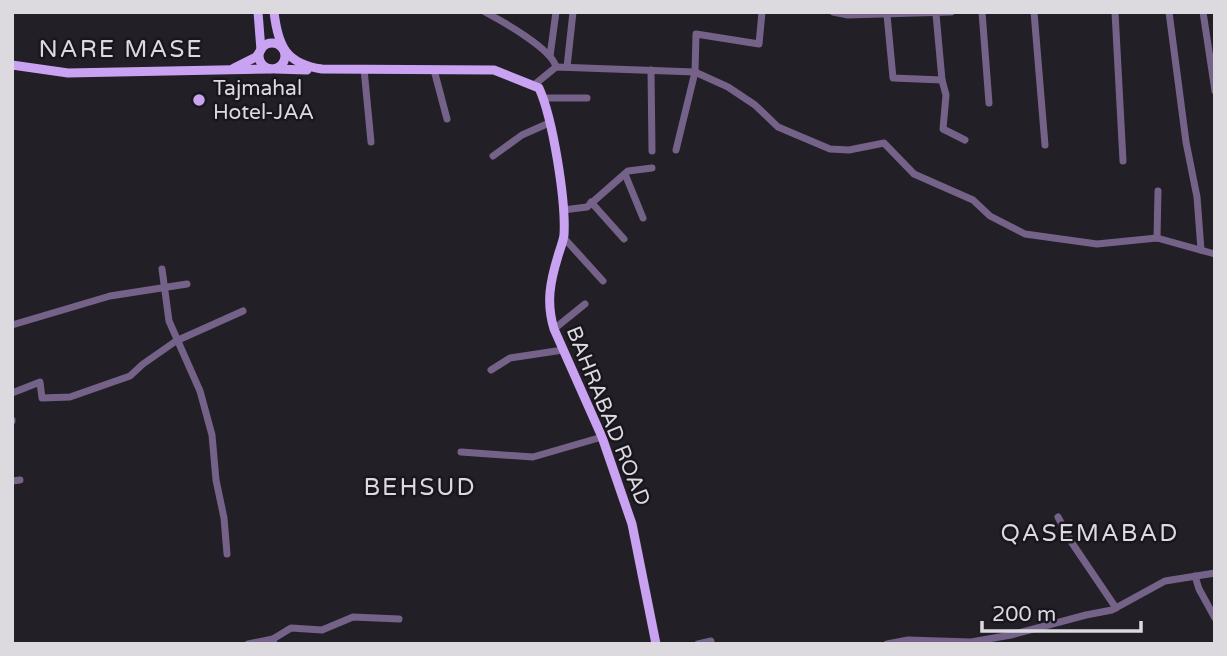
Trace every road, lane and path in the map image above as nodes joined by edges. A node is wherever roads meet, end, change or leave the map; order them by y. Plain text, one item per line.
1 (258, 12) edge
2 (274, 12) edge
3 (485, 12) edge
4 (556, 12) edge
5 (573, 12) edge
6 (762, 12) edge
7 (833, 12) edge
8 (951, 12) edge
9 (982, 12) edge
10 (1034, 12) edge
11 (1115, 12) edge
12 (1169, 12) edge
13 (1203, 12) edge
14 (936, 14) junction
15 (887, 15) junction
16 (261, 50) junction
17 (284, 51) junction
18 (550, 56) junction
19 (12, 65) edge
20 (556, 67) junction
21 (567, 67) junction
22 (272, 69) junction
23 (323, 69) junction
24 (364, 69) junction
25 (230, 70) junction
26 (434, 70) junction
27 (651, 70) junction
28 (695, 72) junction
29 (942, 80) junction
30 (534, 85) junction
31 (1215, 91) edge
32 (544, 98) junction
33 (587, 98) dead end
34 (989, 103) dead end
35 (447, 119) dead end
36 (549, 123) junction
37 (965, 140) dead end
38 (371, 142) dead end
39 (1045, 145) dead end
40 (676, 150) dead end
41 (652, 151) dead end
42 (493, 156) dead end
43 (1123, 161) dead end
44 (652, 168) dead end
45 (625, 174) junction
46 (1158, 191) dead end
47 (591, 202) junction
48 (564, 210) junction
49 (643, 218) dead end
50 (564, 238) junction
51 (1157, 238) junction
52 (624, 239) dead end
53 (1201, 250) junction
54 (1215, 254) edge
55 (162, 269) dead end
56 (603, 281) dead end
57 (187, 284) dead end
58 (164, 287) junction
59 (585, 304) dead end
60 (243, 311) dead end
61 (12, 325) edge
62 (554, 329) junction
63 (176, 341) junction
64 (563, 350) junction
65 (491, 370) dead end
66 (12, 393) edge
67 (602, 437) junction
68 (461, 452) dead end
69 (1058, 517) dead end
70 (227, 554) dead end
71 (1215, 573) edge
72 (1195, 576) junction
73 (1116, 608) junction
74 (1215, 618) edge
75 (399, 619) dead end
76 (273, 641) edge
77 (711, 641) dead end
78 (896, 642) edge
79 (248, 644) edge
80 (656, 644) edge
81 (698, 644) edge
82 (887, 644) edge

1 - 16 main road
2 - 17 main road
3 - 18 street
4 - 18 street
5 - 21 street
6 - 28 street
7 - 15 street
8 - 14 street
9 - 34 street
10 - 39 street
11 - 43 street
12 - 53 street
13 - 31 street
14 - 15 street
14 - 29 street
15 - 29 street
16 - 17 main road
16 - 22 main road
16 - 25 main road
17 - 22 main road
17 - 23 main road
18 - 20 street
19 - 25 main road
20 - 21 street
20 - 30 street
21 - 27 street
22 - 23 main road
22 - 25 main road
23 - 24 main road
24 - 26 main road
24 - 38 street
26 - 30 main road
26 - 35 street
27 - 28 street
27 - 41 street
28 - 40 street
28 - 51 street
29 - 37 street
30 - 32 main road, BAHRABAD ROAD
32 - 33 street
32 - 36 main road, BAHRABAD ROAD
36 - 42 street
36 - 48 main road, BAHRABAD ROAD
44 - 45 street
45 - 47 street
45 - 49 street
46 - 51 street
47 - 48 street
47 - 52 street
48 - 50 main road, BAHRABAD ROAD
50 - 56 street
50 - 62 main road, BAHRABAD ROAD
51 - 53 street
53 - 54 street
55 - 58 street
57 - 58 street
58 - 61 street
58 - 63 street
59 - 62 street
60 - 63 street
62 - 64 main road, BAHRABAD ROAD
63 - 66 street
63 - 70 street
64 - 65 street
64 - 67 main road, BAHRABAD ROAD
67 - 68 street
67 - 80 main road, BAHRABAD ROAD
69 - 73 street
71 - 72 street
72 - 73 street
72 - 74 street
73 - 78 street
75 - 76 street
76 - 79 street
77 - 81 street
78 - 82 street

